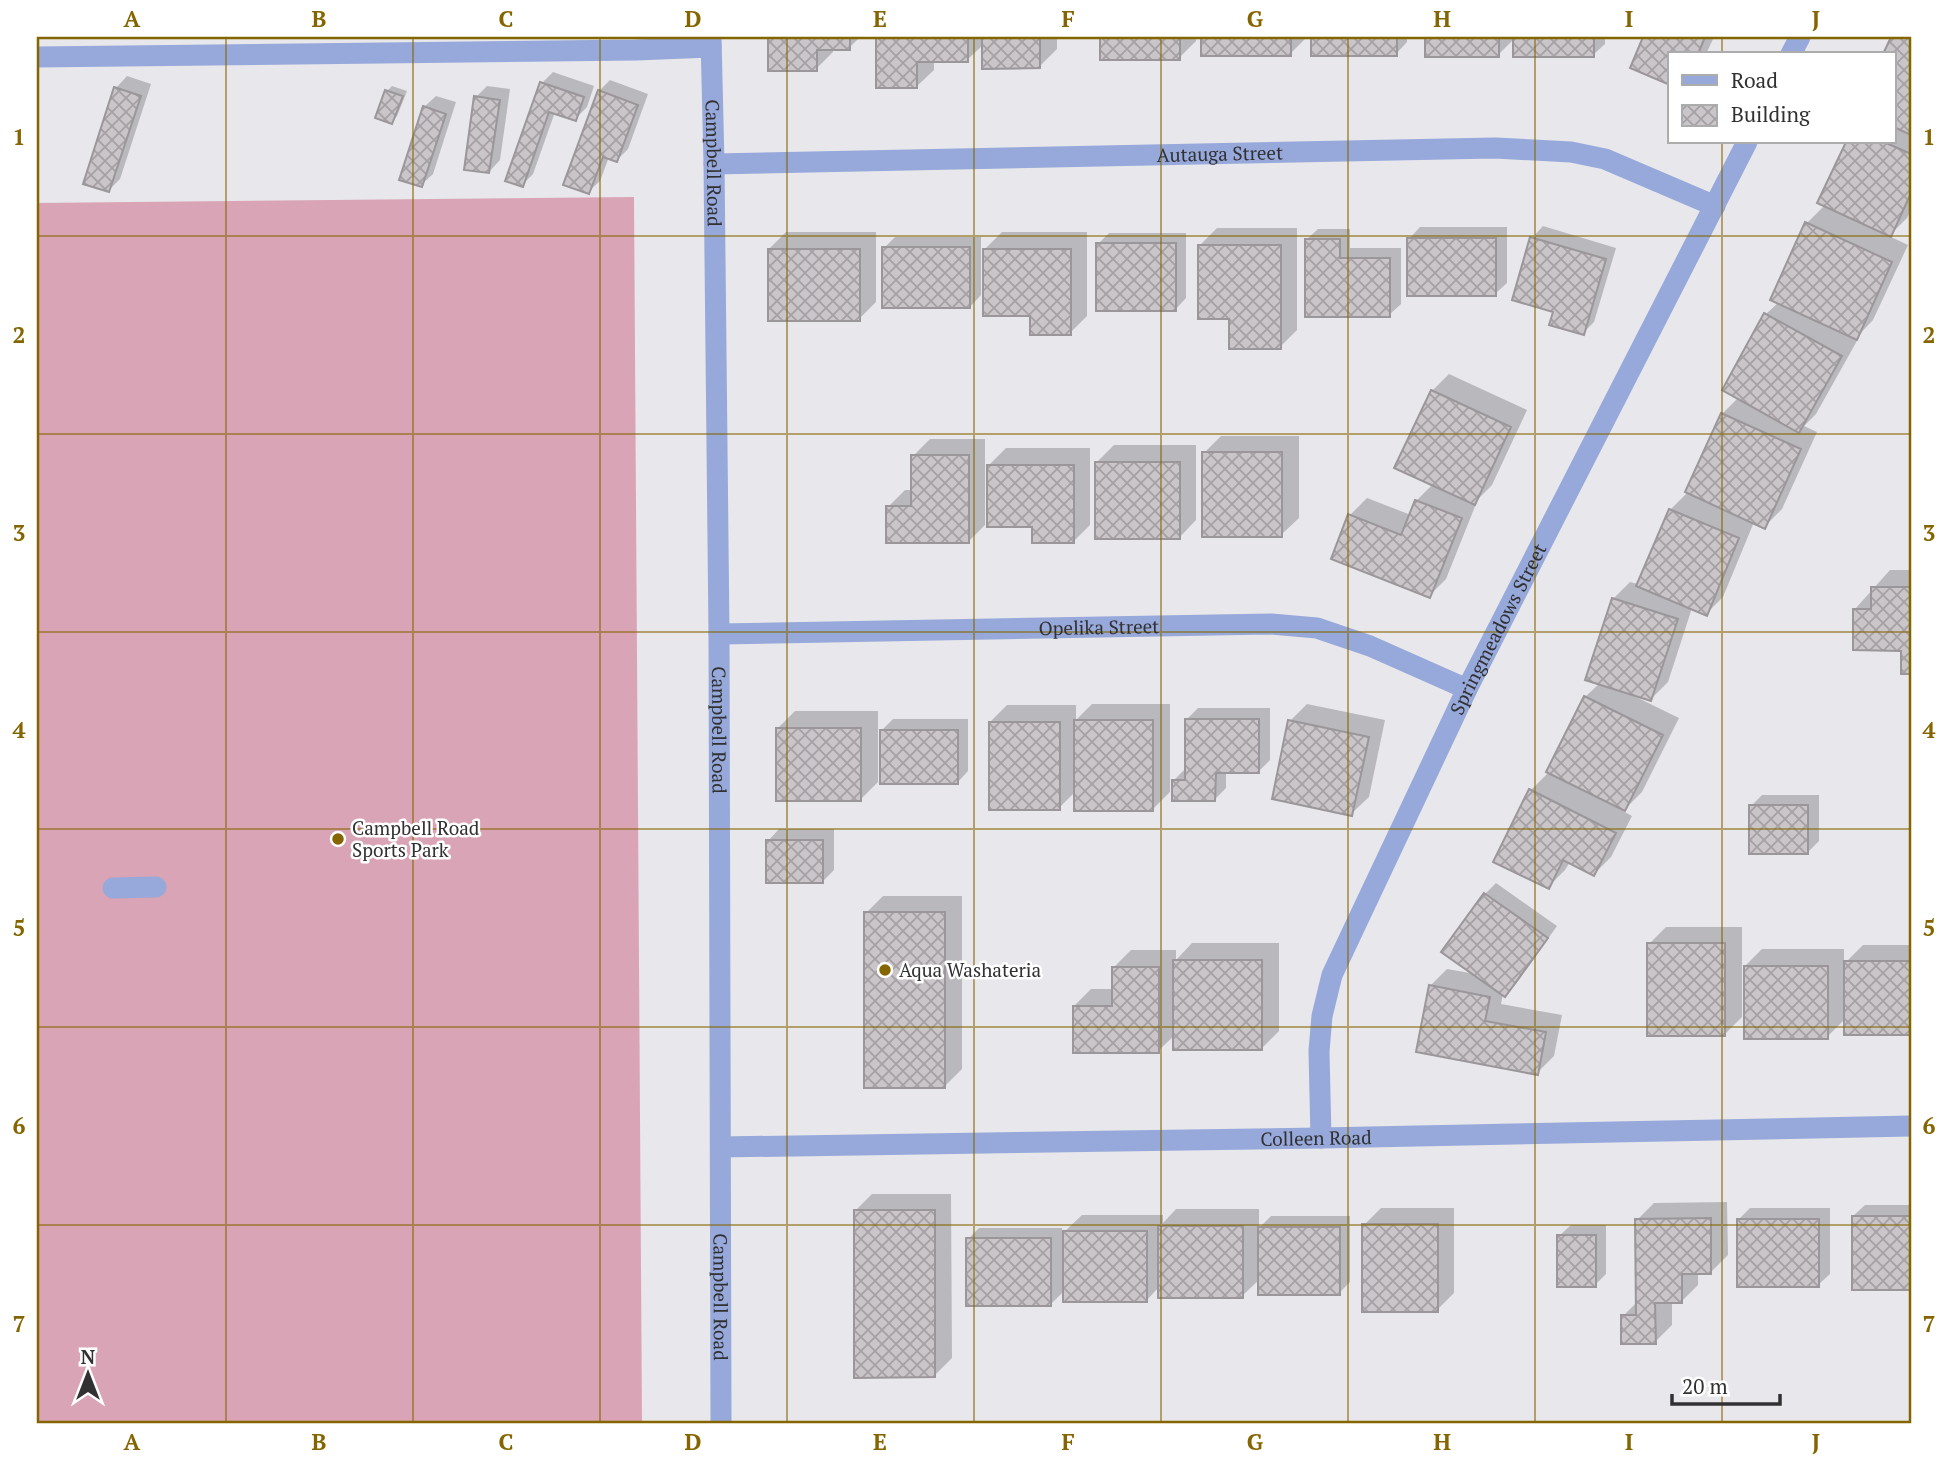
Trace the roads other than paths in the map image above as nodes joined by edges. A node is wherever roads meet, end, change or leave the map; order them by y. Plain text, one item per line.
1 (711, 42) edge
2 (636, 43) edge
3 (37, 57) edge
4 (1746, 144) edge
5 (714, 164) junction
6 (1715, 206) junction
7 (719, 634) junction
8 (1467, 689) junction
9 (156, 887) dead end
10 (113, 888) dead end
11 (1911, 1126) edge
12 (1321, 1138) junction
13 (721, 1147) junction
14 (721, 1424) edge

1 - 2 street
1 - 5 street, Campbell Road
2 - 3 street
4 - 6 street, Springmeadows Street
5 - 6 street, Autauga Street
5 - 7 street, Campbell Road
6 - 8 street, Springmeadows Street
7 - 8 street, Opelika Street
7 - 13 street, Campbell Road
8 - 12 street, Springmeadows Street
9 - 10 street
11 - 12 street, Colleen Road
12 - 13 street, Colleen Road
13 - 14 street, Campbell Road

